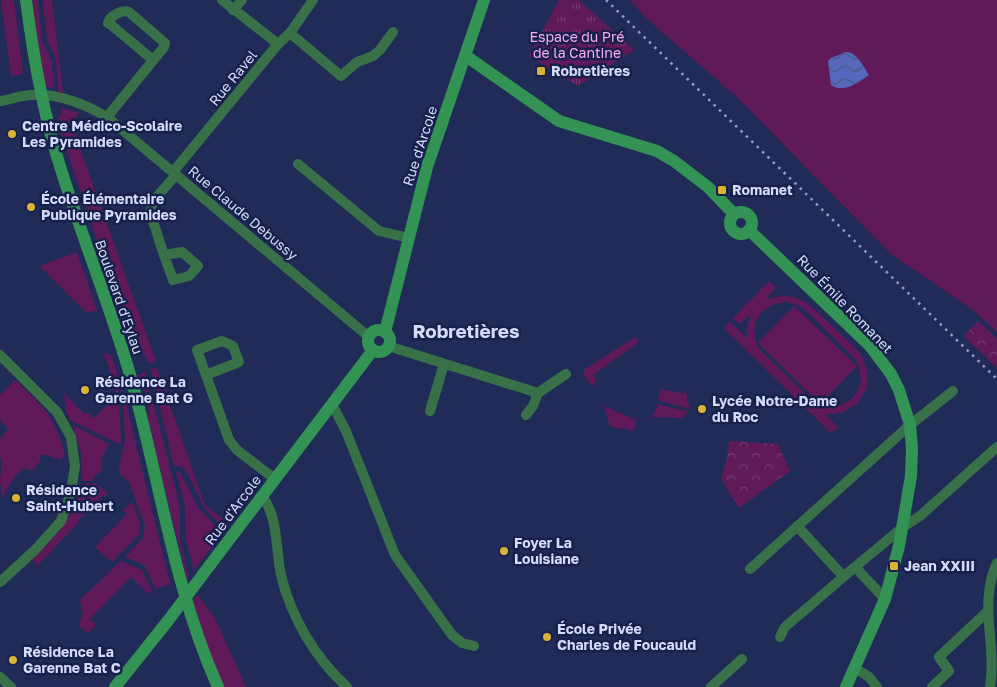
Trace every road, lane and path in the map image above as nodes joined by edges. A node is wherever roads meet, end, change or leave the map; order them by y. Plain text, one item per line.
1 (26, 0) edge
2 (222, 0) edge
3 (242, 0) edge
4 (313, 0) edge
5 (484, 0) edge
6 (233, 10) junction
7 (393, 32) dead end
8 (290, 33) junction
9 (278, 44) junction
10 (466, 56) junction
11 (153, 60) junction
12 (40, 96) junction
13 (0, 101) edge
14 (108, 116) junction
15 (298, 164) dead end
16 (174, 173) junction
17 (409, 238) junction
18 (164, 255) dead end
19 (385, 332) junction
20 (369, 336) junction
21 (388, 346) junction
22 (373, 350) junction
23 (0, 355) edge
24 (444, 364) junction
25 (566, 374) dead end
26 (206, 375) dead end
27 (953, 390) dead end
28 (538, 393) junction
29 (330, 407) junction
30 (430, 411) dead end
31 (526, 415) dead end
32 (910, 425) junction
33 (997, 446) edge
34 (275, 479) junction
35 (262, 497) junction
36 (797, 526) junction
37 (903, 528) junction
38 (997, 564) edge
39 (855, 567) junction
40 (750, 569) dead end
41 (843, 576) junction
42 (0, 582) edge
43 (884, 599) junction
44 (987, 612) junction
45 (780, 637) dead end
46 (474, 646) dead end
47 (742, 659) dead end
48 (855, 668) junction
49 (0, 677) edge
50 (11, 687) edge
51 (115, 687) edge
52 (218, 687) edge
53 (347, 687) edge
54 (711, 687) edge
55 (846, 687) edge
56 (877, 687) edge
57 (932, 687) edge
58 (990, 687) edge

1 - 12 main road, Boulevard d'Eylau
2 - 6 street
3 - 6 street
4 - 8 street, Rue Ravel
5 - 10 main road, Rue d'Arcole
6 - 9 street
7 - 8 street
8 - 9 street, Rue Ravel
9 - 16 street, Rue Ravel
10 - 17 main road, Rue d'Arcole
10 - 32 main road, Rue Émile Romanet
11 - 11 street
11 - 14 street
12 - 13 street, Rue Claude Debussy
12 - 14 street, Rue Claude Debussy
12 - 52 main road, Boulevard d'Eylau
14 - 16 street, Rue Claude Debussy
15 - 17 street
16 - 18 street, Rue Ravel
16 - 20 street, Rue Claude Debussy
17 - 19 main road, Rue d'Arcole
19 - 20 main road
19 - 21 main road
20 - 22 main road
21 - 22 main road
21 - 24 street
22 - 29 main road, Rue d'Arcole
23 - 42 street
24 - 28 street
24 - 30 street
25 - 28 street
26 - 34 street
27 - 32 street
28 - 31 street
29 - 34 main road, Rue d'Arcole
29 - 46 street
32 - 36 street
32 - 37 main road, Rue Émile Romanet
33 - 37 street
34 - 35 main road, Rue d'Arcole
35 - 51 main road, Rue d'Arcole, bridge
35 - 53 street
36 - 40 street
36 - 41 street
37 - 39 street
37 - 43 main road, Rue Émile Romanet
38 - 44 street
39 - 41 street
39 - 43 street
41 - 45 street
43 - 48 main road, Rue Émile Romanet
44 - 57 street
44 - 58 street
47 - 54 street
48 - 55 main road, Rue Émile Romanet
48 - 56 street
49 - 50 street

